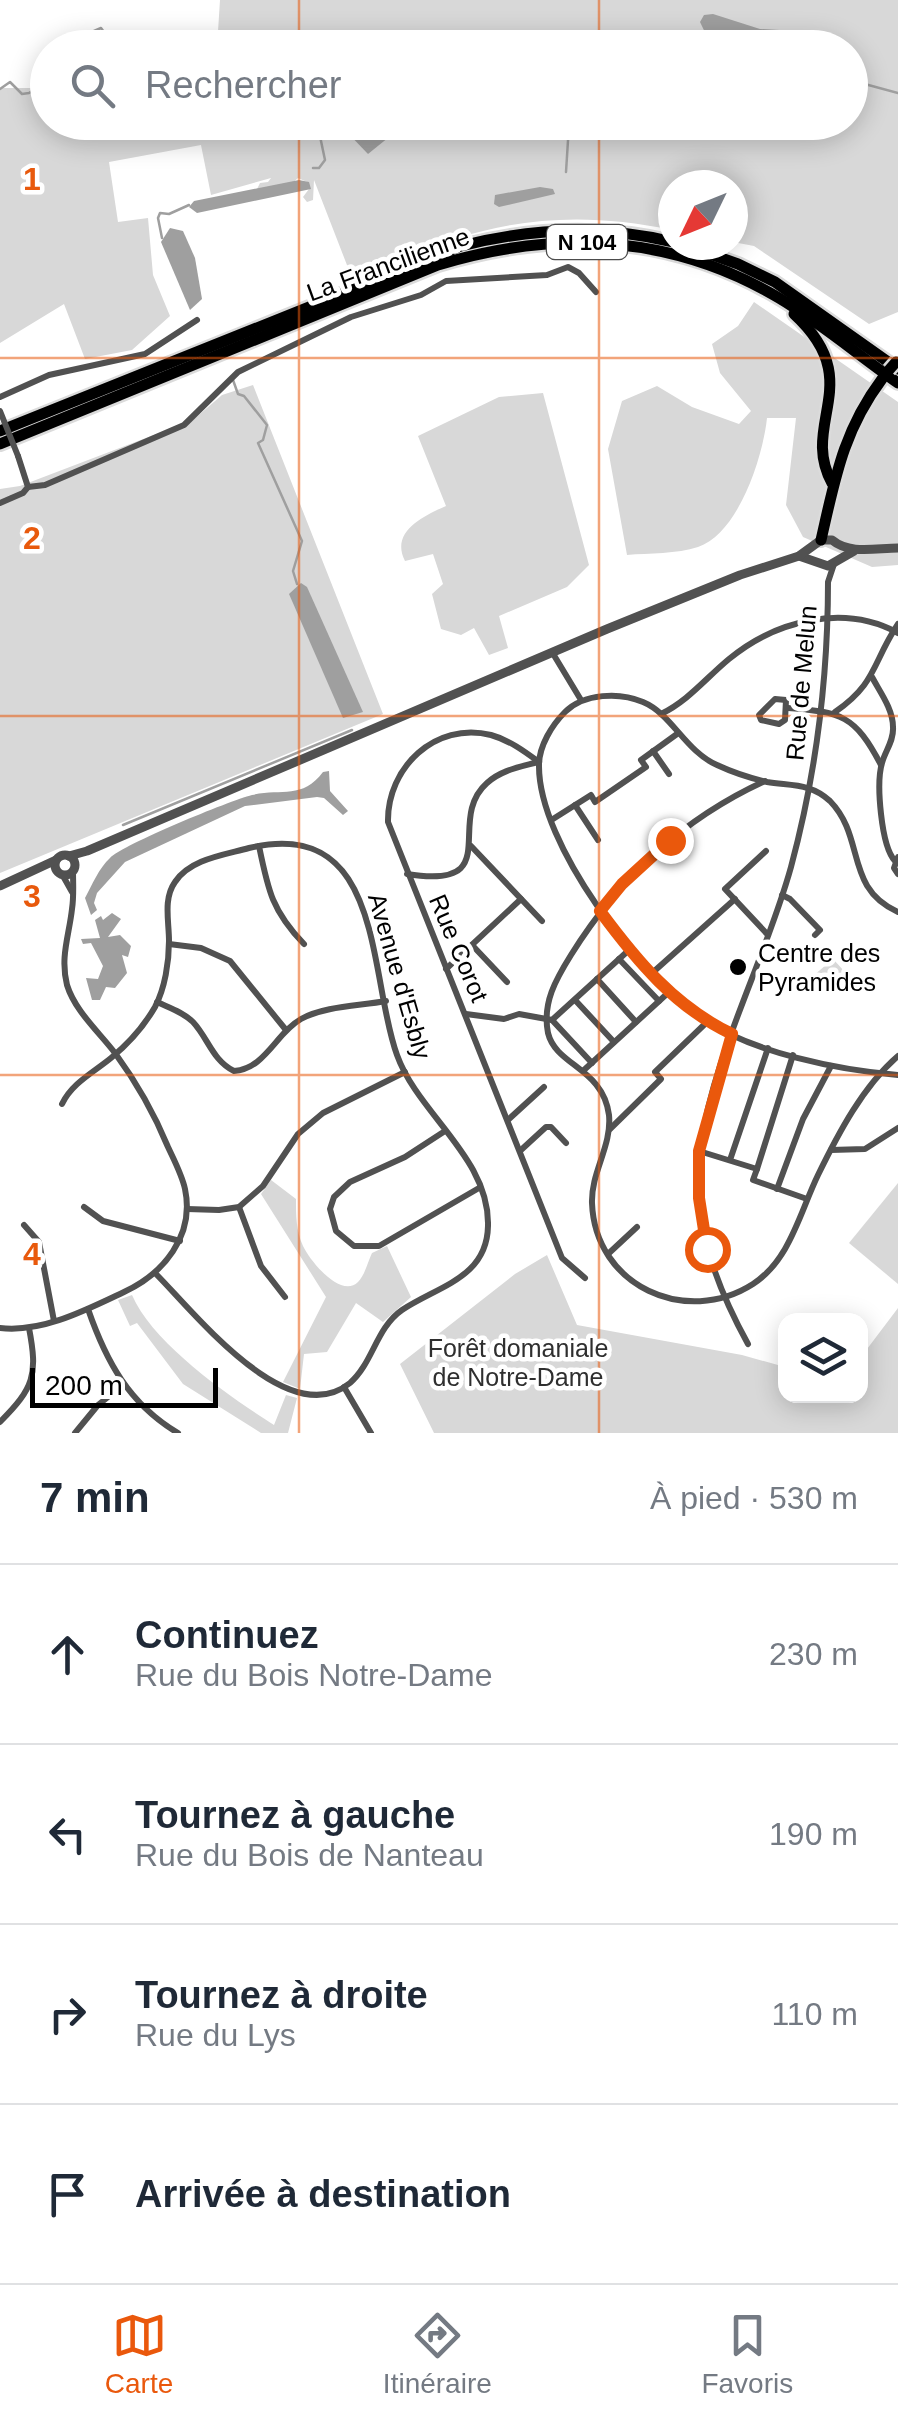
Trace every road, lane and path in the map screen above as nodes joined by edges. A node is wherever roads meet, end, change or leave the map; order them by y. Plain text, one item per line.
1 (658, 239) edge
2 (727, 260) edge
3 (763, 290) junction
4 (596, 292) dead end
5 (197, 320) dead end
6 (896, 365) edge
7 (898, 383) edge
8 (0, 396) edge
9 (0, 411) edge
10 (0, 431) edge
11 (0, 444) edge
12 (832, 483) junction
13 (28, 486) junction
14 (0, 503) edge
15 (898, 548) edge
16 (827, 552) junction
17 (828, 618) junction
18 (897, 629) edge
19 (552, 652) junction
20 (872, 677) junction
21 (581, 700) junction
22 (788, 708) junction
23 (822, 711) junction
24 (835, 712) junction
25 (662, 714) junction
26 (677, 734) junction
27 (654, 752) junction
28 (539, 762) junction
29 (881, 765) junction
30 (669, 774) dead end
31 (765, 782) junction
32 (812, 787) junction
33 (575, 805) junction
34 (552, 820) junction
35 (598, 840) dead end
36 (259, 846) junction
37 (471, 846) junction
38 (766, 851) dead end
39 (897, 859) edge
40 (67, 868) junction
41 (33, 873) junction
42 (407, 874) junction
43 (898, 874) edge
44 (0, 886) edge
45 (782, 895) junction
46 (521, 899) junction
47 (734, 899) junction
48 (600, 911) junction
49 (898, 912) edge
50 (542, 921) dead end
51 (815, 935) dead end
52 (768, 936) junction
53 (170, 944) junction
54 (304, 944) dead end
55 (472, 945) junction
56 (629, 950) junction
57 (619, 959) junction
58 (446, 968) junction
59 (650, 974) junction
60 (597, 979) junction
61 (507, 982) dead end
62 (669, 992) junction
63 (574, 1000) junction
64 (659, 1000) junction
65 (386, 1001) junction
66 (157, 1002) junction
67 (465, 1014) junction
68 (549, 1020) junction
69 (636, 1022) junction
70 (708, 1022) junction
71 (286, 1030) junction
72 (732, 1034) junction
73 (614, 1042) junction
74 (768, 1047) junction
75 (116, 1054) junction
76 (794, 1055) junction
77 (898, 1056) edge
78 (592, 1063) junction
79 (831, 1066) junction
80 (584, 1070) junction
81 (405, 1072) junction
82 (880, 1074) junction
83 (898, 1075) edge
84 (544, 1087) dead end
85 (62, 1104) dead end
86 (509, 1119) junction
87 (898, 1128) edge
88 (610, 1129) junction
89 (445, 1131) junction
90 (566, 1144) dead end
91 (521, 1150) junction
92 (831, 1150) junction
93 (699, 1151) junction
94 (730, 1160) junction
95 (757, 1169) junction
96 (480, 1188) junction
97 (778, 1189) junction
98 (807, 1199) junction
99 (84, 1207) dead end
100 (239, 1207) junction
101 (187, 1209) junction
102 (24, 1225) dead end
103 (637, 1227) dead end
104 (180, 1242) junction
105 (608, 1254) junction
106 (156, 1274) junction
107 (584, 1278) dead end
108 (285, 1297) dead end
109 (723, 1298) junction
110 (88, 1309) junction
111 (54, 1320) junction
112 (0, 1328) edge
113 (29, 1328) junction
114 (748, 1344) dead end
115 (123, 1385) junction
116 (344, 1387) junction
117 (0, 1422) edge
118 (164, 1430) edge
119 (75, 1433) edge
120 (178, 1433) edge
121 (371, 1433) edge

1 - 10 highway, La Francilienne / N 104
2 - 6 highway
3 - 7 highway, La Francilienne / N 104
3 - 11 highway, La Francilienne / N 104
3 - 12 highway
4 - 13 street
5 - 8 street
6 - 12 highway, bridge
9 - 13 street, bridge
12 - 16 highway
13 - 14 street
15 - 16 street
16 - 17 street, Rue de Melun
16 - 19 street
17 - 18 street
17 - 23 street, Rue de Melun
17 - 25 street
18 - 20 street
19 - 21 street
19 - 40 street
20 - 24 street
20 - 29 street
21 - 25 street
21 - 28 street
22 - 22 street
22 - 23 street
23 - 24 street
23 - 32 street, Rue de Melun
24 - 29 street
25 - 26 street
26 - 27 street
26 - 31 street
27 - 30 street
27 - 33 street
28 - 34 street
28 - 37 street
28 - 42 street, Rue Corot
29 - 39 street
31 - 32 street
31 - 48 street
32 - 45 street, Rue de Melun
32 - 49 street
33 - 34 street
33 - 35 street
34 - 48 street
36 - 53 street, Avenue d'Esbly
36 - 54 street
36 - 65 street, Avenue d'Esbly
37 - 42 street
37 - 46 street
38 - 47 street
39 - 43 street
40 - 41 street
40 - 41 street
40 - 75 street
41 - 44 street
42 - 58 street, Rue Corot
45 - 51 street
45 - 52 street, Rue de Melun
46 - 50 street
46 - 55 street
47 - 52 street
47 - 59 street
48 - 56 street
48 - 68 street
52 - 72 street, Rue de Melun
53 - 66 street, Avenue d'Esbly
53 - 71 street
55 - 58 street
55 - 61 street
56 - 57 street
56 - 59 street
57 - 60 street
57 - 64 street
58 - 67 street, Rue Corot
59 - 62 street
60 - 63 street
60 - 69 street
62 - 64 street
62 - 70 street
63 - 68 street
63 - 73 street
64 - 69 street
65 - 71 street
65 - 81 street, Avenue d'Esbly
66 - 71 street
66 - 75 street, Avenue d'Esbly
67 - 68 street
67 - 86 street, Rue Corot
68 - 78 street
68 - 80 street
69 - 73 street
70 - 72 street
70 - 88 street
72 - 74 street
72 - 93 street, Rue de Melun
73 - 78 street
74 - 76 street
74 - 94 street
75 - 85 street, Avenue d'Esbly
75 - 101 street
76 - 79 street
76 - 95 street
77 - 82 street
78 - 80 street
79 - 82 street
79 - 97 street
80 - 88 street
81 - 89 street, Avenue d'Esbly
81 - 100 street
82 - 83 street
82 - 92 street
84 - 86 street
86 - 91 street, Rue Corot
87 - 92 street
88 - 105 street
89 - 96 street, Avenue d'Esbly
89 - 96 street
90 - 91 street
91 - 107 street, Rue Corot
92 - 98 street
93 - 94 street
93 - 109 street, Rue de Melun
94 - 95 street
95 - 97 street
96 - 116 street, Avenue d'Esbly
97 - 98 street
98 - 109 street
99 - 104 street
100 - 101 street
100 - 108 street
101 - 104 street
102 - 111 street
103 - 105 street
104 - 106 street
105 - 109 street
106 - 110 street
106 - 116 street
109 - 114 street, Rue de Melun
110 - 111 street
110 - 115 street
111 - 113 street
112 - 113 street
113 - 117 street
115 - 118 street
115 - 119 street
116 - 121 street
118 - 120 street

